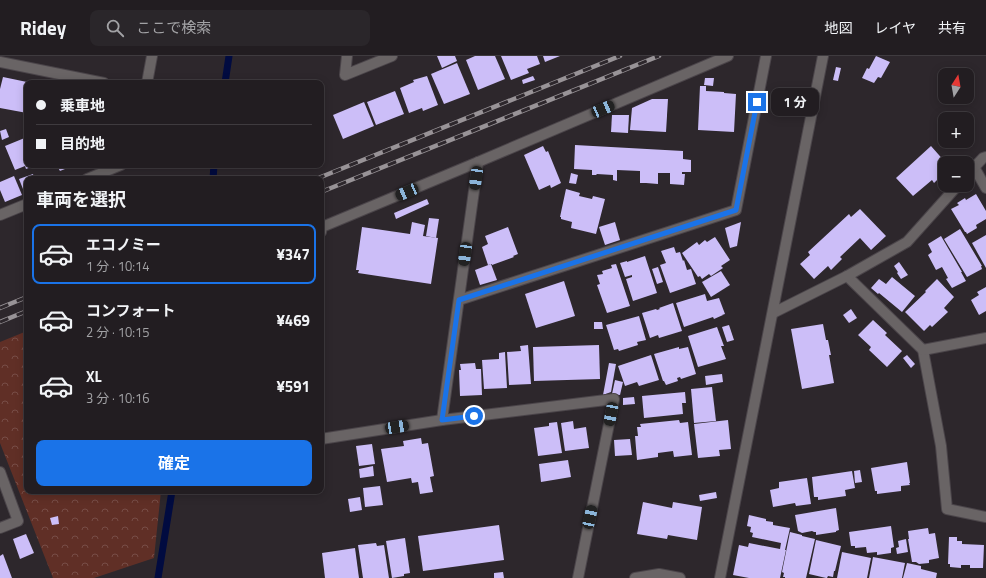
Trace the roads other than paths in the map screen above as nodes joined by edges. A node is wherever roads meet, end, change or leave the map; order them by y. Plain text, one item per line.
1 (152, 56) edge
2 (347, 56) edge
3 (392, 56) edge
4 (728, 56) edge
5 (766, 56) edge
6 (823, 56) edge
7 (0, 62) edge
8 (89, 80) edge
9 (148, 80) edge
10 (986, 157) edge
11 (478, 162) junction
12 (974, 167) edge
13 (114, 168) edge
14 (974, 175) edge
15 (94, 176) edge
16 (986, 188) edge
17 (952, 192) edge
18 (24, 205) edge
19 (0, 215) edge
20 (324, 226) edge
21 (847, 276) junction
22 (459, 300) junction
23 (773, 313) junction
24 (986, 338) edge
25 (923, 350) junction
26 (442, 420) junction
27 (324, 439) edge
28 (0, 472) edge
29 (986, 517) edge
30 (0, 528) edge
31 (578, 578) edge
32 (635, 578) edge
33 (680, 578) edge
34 (720, 578) edge

1 - 9 street
2 - 3 street
4 - 11 street
5 - 22 street
6 - 23 street
7 - 8 street
10 - 12 street
11 - 20 street
11 - 22 street
13 - 15 street
14 - 16 street
17 - 21 street
18 - 19 street
21 - 23 street
21 - 25 street
22 - 26 street
23 - 34 street
24 - 25 street
25 - 29 street
26 - 27 street
26 - 31 street
28 - 30 street
32 - 33 street

